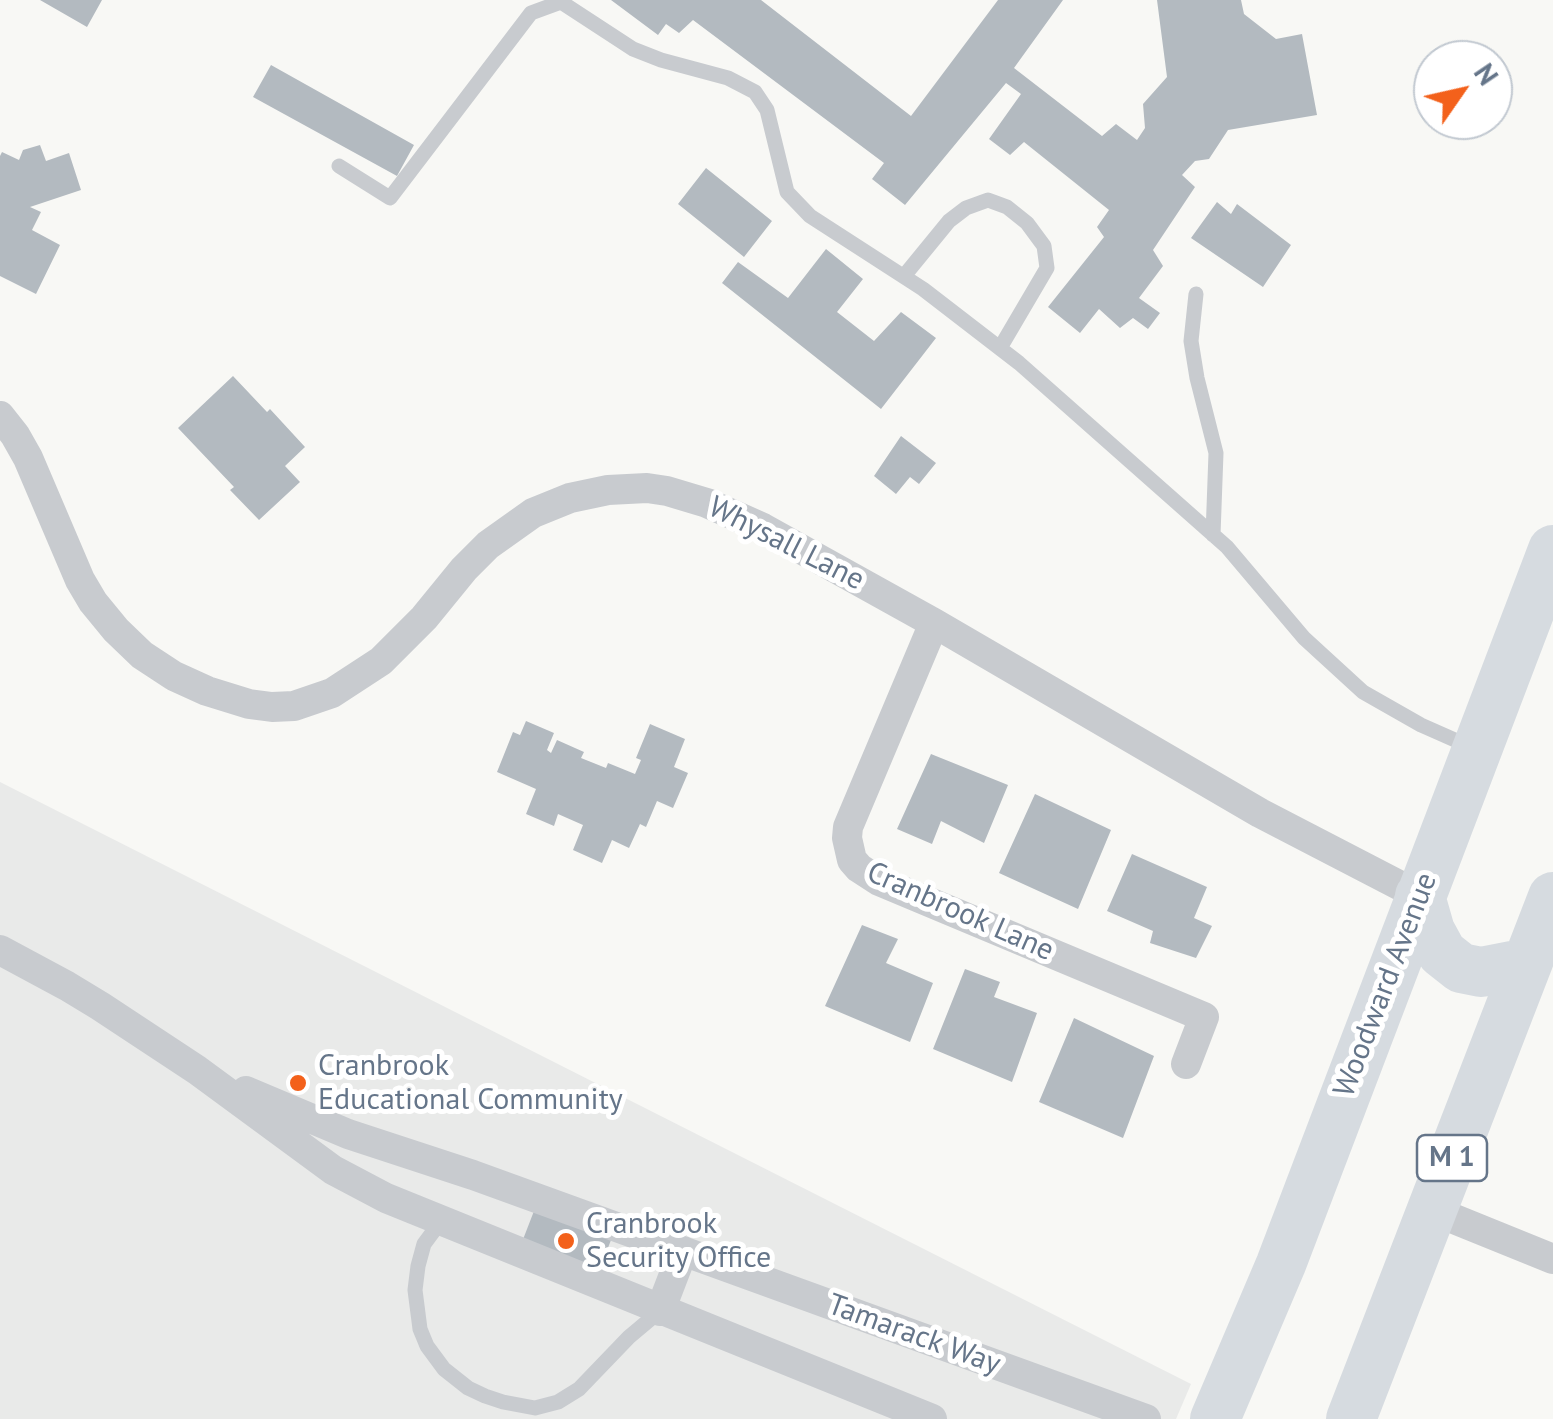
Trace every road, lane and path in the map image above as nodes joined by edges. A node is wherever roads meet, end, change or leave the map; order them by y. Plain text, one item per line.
1 (339, 166) dead end
2 (904, 276) junction
3 (1196, 294) dead end
4 (1000, 348) junction
5 (0, 416) edge
6 (1213, 535) junction
7 (1553, 550) edge
8 (934, 623) junction
9 (1476, 750) junction
10 (1420, 896) junction
11 (1553, 897) edge
12 (0, 950) edge
13 (1527, 964) junction
14 (1186, 1064) dead end
15 (198, 1070) junction
16 (473, 1175) junction
17 (1432, 1210) junction
18 (441, 1221) junction
19 (683, 1251) junction
20 (1553, 1259) edge
21 (660, 1311) junction
22 (932, 1419) edge
23 (1146, 1419) edge
24 (1215, 1419) edge
25 (1351, 1419) edge

1 - 2 lane
2 - 4 lane
2 - 4 lane
3 - 6 lane
4 - 6 lane
5 - 8 street, Whysall Lane
6 - 9 lane
7 - 9 main road, Woodward Avenue
8 - 10 street, Whysall Lane
8 - 14 street, Cranbrook Lane
9 - 10 main road, Woodward Avenue
10 - 13 main road
10 - 24 main road, Woodward Avenue
11 - 13 main road, M 1
12 - 15 street, Tamarack Way
13 - 17 main road, M 1
15 - 16 street, Tamarack Way
15 - 18 street, Tamarack Way
16 - 18 street
16 - 19 street, Tamarack Way
17 - 20 street
17 - 25 main road, M 1
18 - 21 street, Tamarack Way
18 - 21 lane
19 - 21 street
19 - 23 street, Tamarack Way
21 - 22 street, Tamarack Way

